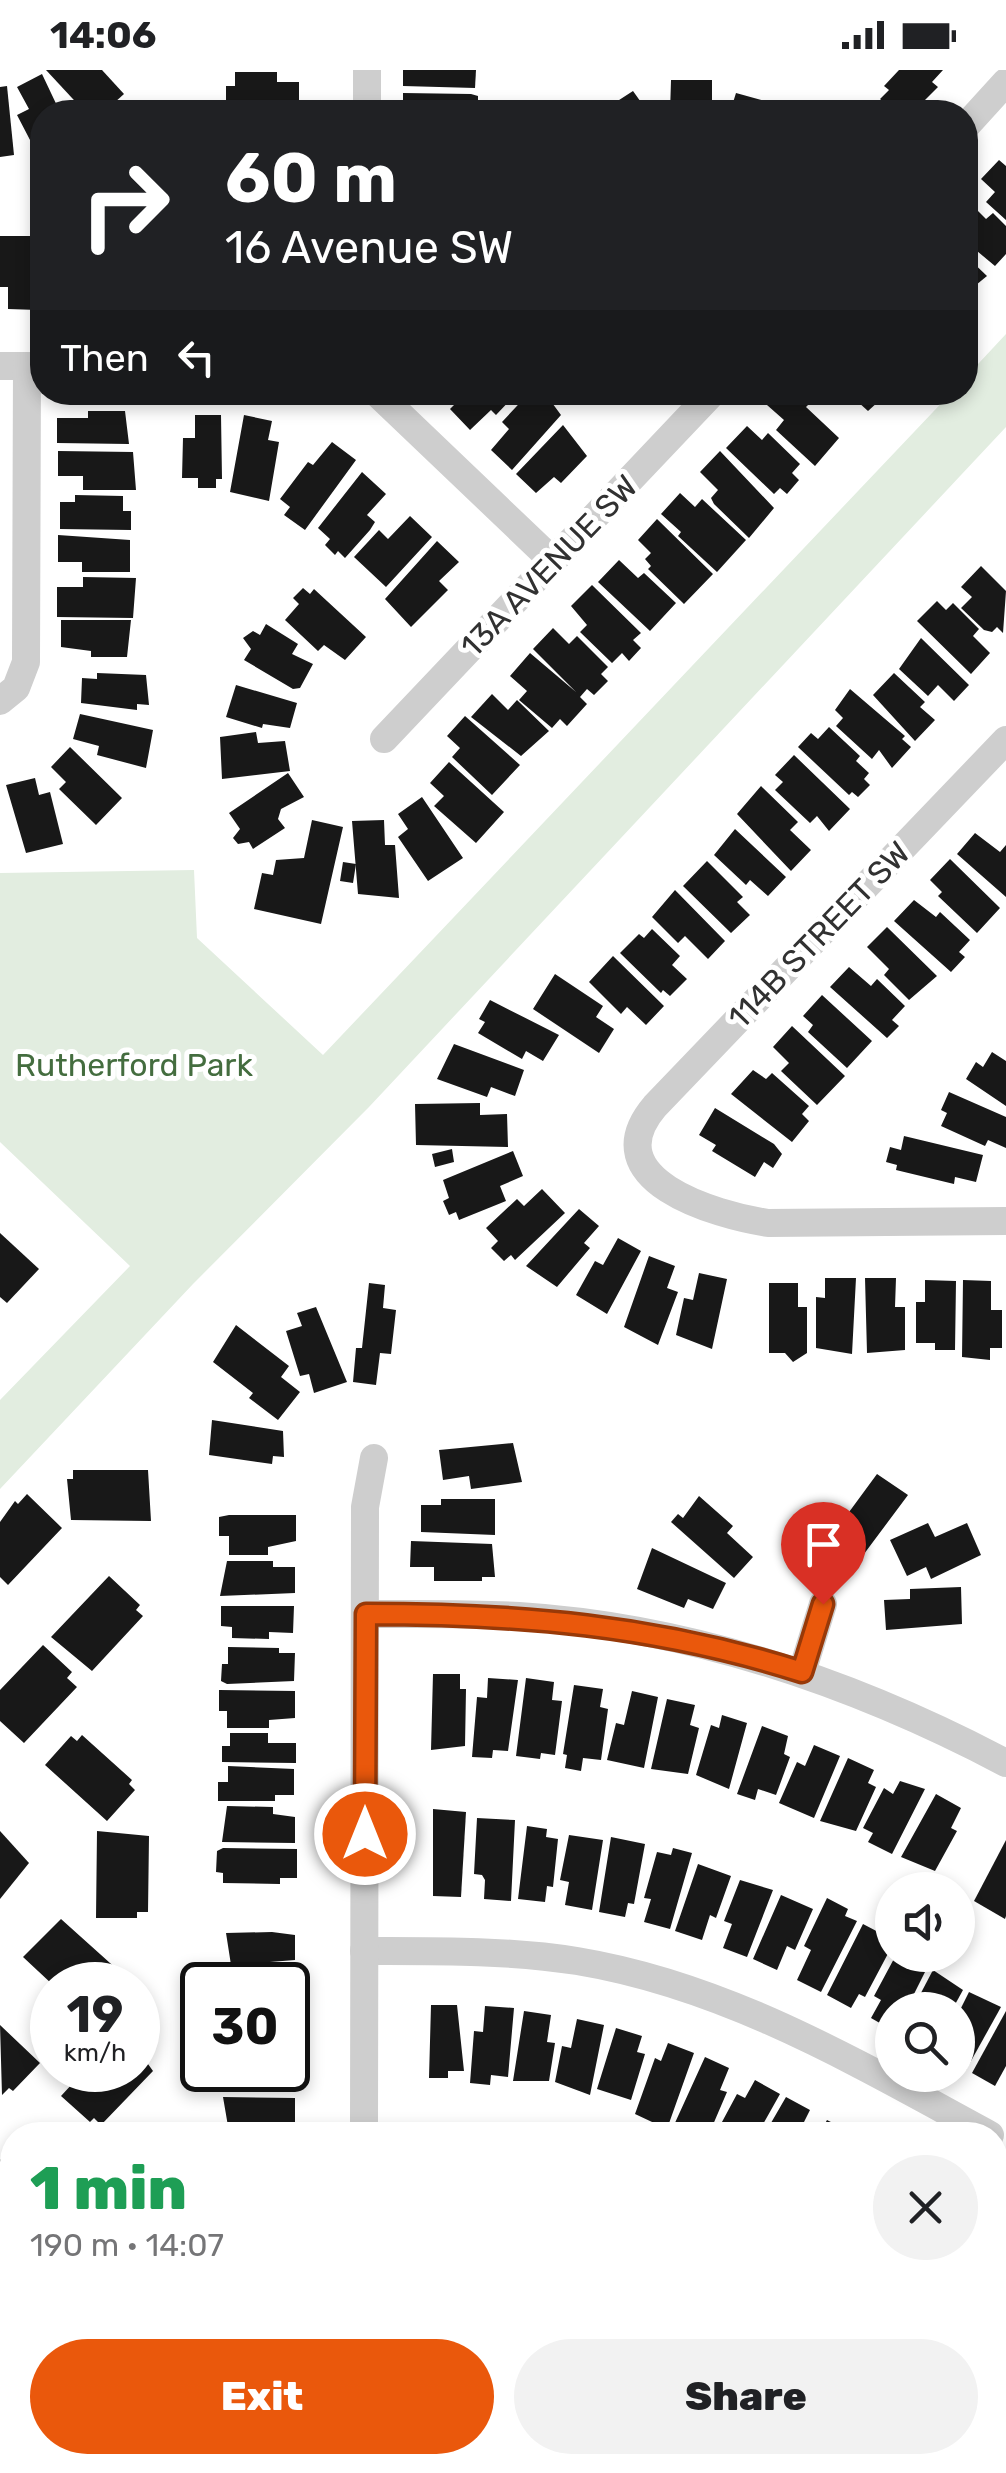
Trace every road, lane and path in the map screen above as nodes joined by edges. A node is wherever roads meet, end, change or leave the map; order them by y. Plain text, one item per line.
1 (367, 70) edge
2 (1006, 82) edge
3 (367, 100) edge
4 (978, 113) edge
5 (23, 366) edge
6 (390, 405) edge
7 (702, 405) edge
8 (553, 561) junction
9 (0, 701) edge
10 (384, 739) dead end
11 (1006, 740) edge
12 (1006, 1221) edge
13 (374, 1458) dead end
14 (823, 1604) dead end
15 (366, 1614) junction
16 (802, 1672) junction
17 (1006, 1763) edge
18 (364, 1951) junction
19 (364, 2122) edge
20 (965, 2122) edge

1 - 3 street
2 - 4 street
5 - 9 street
6 - 8 street
7 - 8 street, 13A AVENUE SW
8 - 10 street, 13A AVENUE SW
11 - 12 street, 114B STREET SW
13 - 15 street
14 - 16 street
15 - 16 street
15 - 18 street
16 - 17 street
18 - 19 street
18 - 20 street

